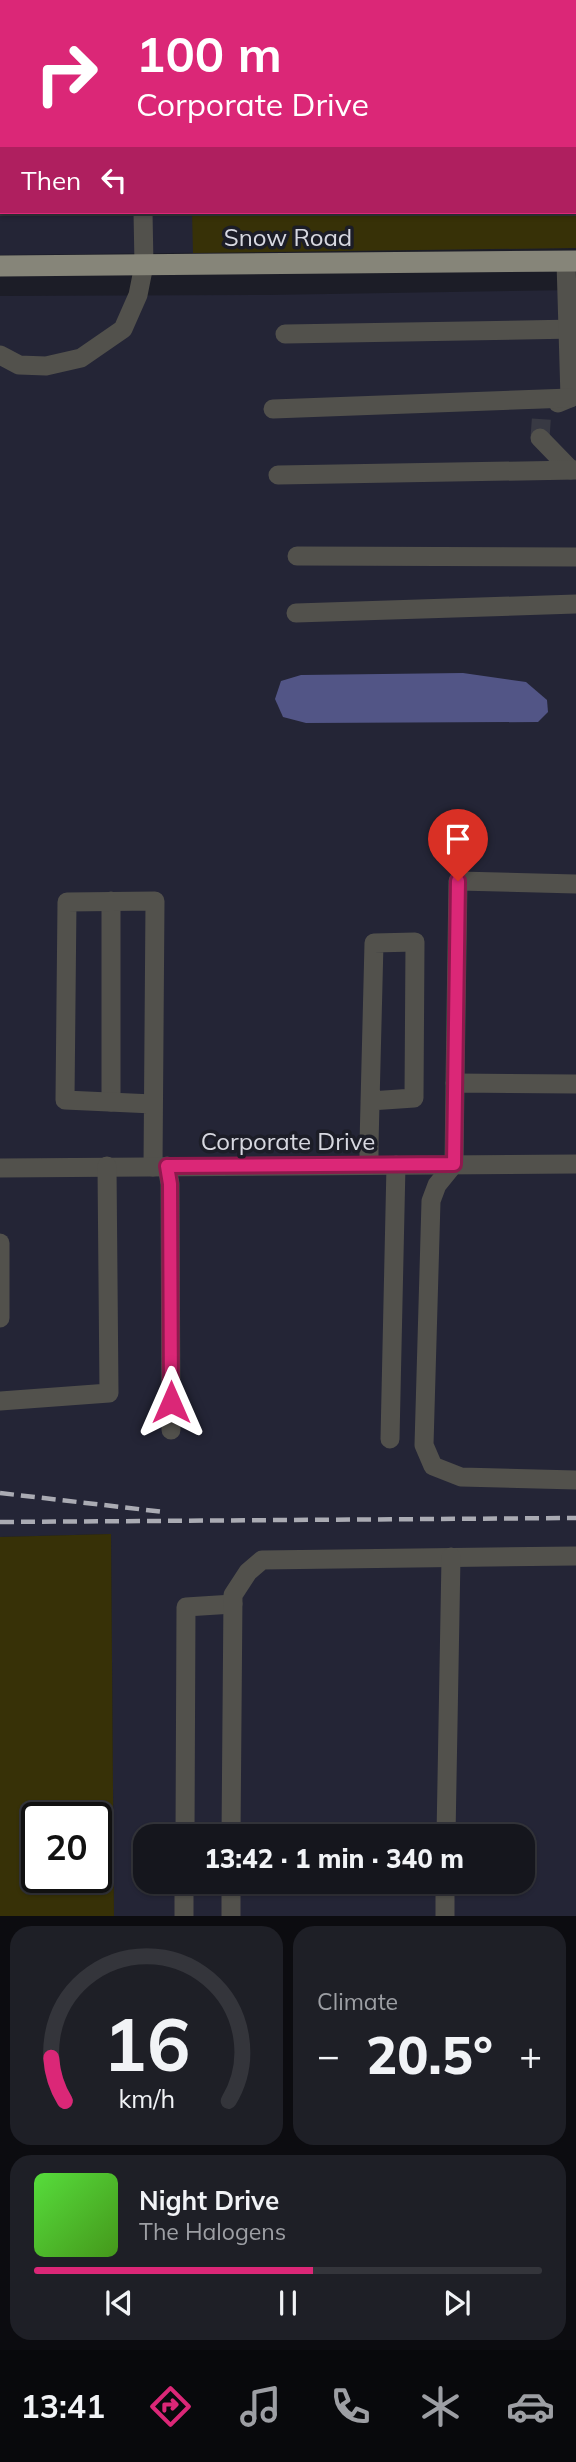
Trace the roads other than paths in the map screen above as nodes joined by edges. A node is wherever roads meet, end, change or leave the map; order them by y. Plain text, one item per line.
1 (143, 214) edge
2 (571, 261) edge
3 (144, 265) junction
4 (0, 266) edge
5 (572, 329) edge
6 (285, 334) dead end
7 (0, 355) edge
8 (570, 398) junction
9 (273, 409) dead end
10 (542, 409) dead end
11 (540, 438) dead end
12 (574, 470) edge
13 (278, 475) dead end
14 (297, 556) dead end
15 (576, 557) edge
16 (576, 604) edge
17 (296, 613) dead end
18 (576, 884) edge
19 (111, 901) junction
20 (455, 1083) junction
21 (576, 1084) edge
22 (370, 1101) junction
23 (111, 1102) junction
24 (153, 1104) junction
25 (454, 1164) junction
26 (576, 1164) edge
27 (396, 1165) junction
28 (107, 1166) junction
29 (160, 1166) junction
30 (369, 1166) junction
31 (0, 1168) edge
32 (0, 1243) edge
33 (0, 1318) edge
34 (0, 1333) edge
35 (0, 1401) edge
36 (171, 1430) dead end
37 (390, 1439) dead end
38 (576, 1480) edge
39 (576, 1556) edge
40 (451, 1557) junction
41 (233, 1604) junction
42 (185, 1824) edge
43 (231, 1824) edge
44 (446, 1824) edge
45 (184, 1894) edge
46 (231, 1894) edge
47 (445, 1894) edge
48 (184, 1916) edge
49 (231, 1916) edge
50 (445, 1916) edge

1 - 3 street
2 - 3 main road, Snow Road
2 - 5 street
3 - 4 main road, Snow Road
3 - 7 street
5 - 6 street
5 - 8 street
8 - 9 street
8 - 10 street
11 - 12 street
12 - 13 street
14 - 15 street
16 - 17 street
18 - 20 street
19 - 23 street
19 - 23 street
19 - 24 street
20 - 21 street
20 - 25 street
22 - 22 street
22 - 30 street
23 - 24 street
24 - 29 street
25 - 26 street, Corporate Drive
25 - 27 street, Corporate Drive
25 - 38 street
27 - 30 street, Corporate Drive
27 - 37 street
28 - 29 street, Corporate Drive
28 - 31 street, Corporate Drive
28 - 35 street
29 - 30 street, Corporate Drive
29 - 36 street
32 - 33 street
33 - 34 street
39 - 40 street
40 - 41 street
40 - 44 street
41 - 42 street
41 - 43 street
45 - 48 street
46 - 49 street
47 - 50 street

